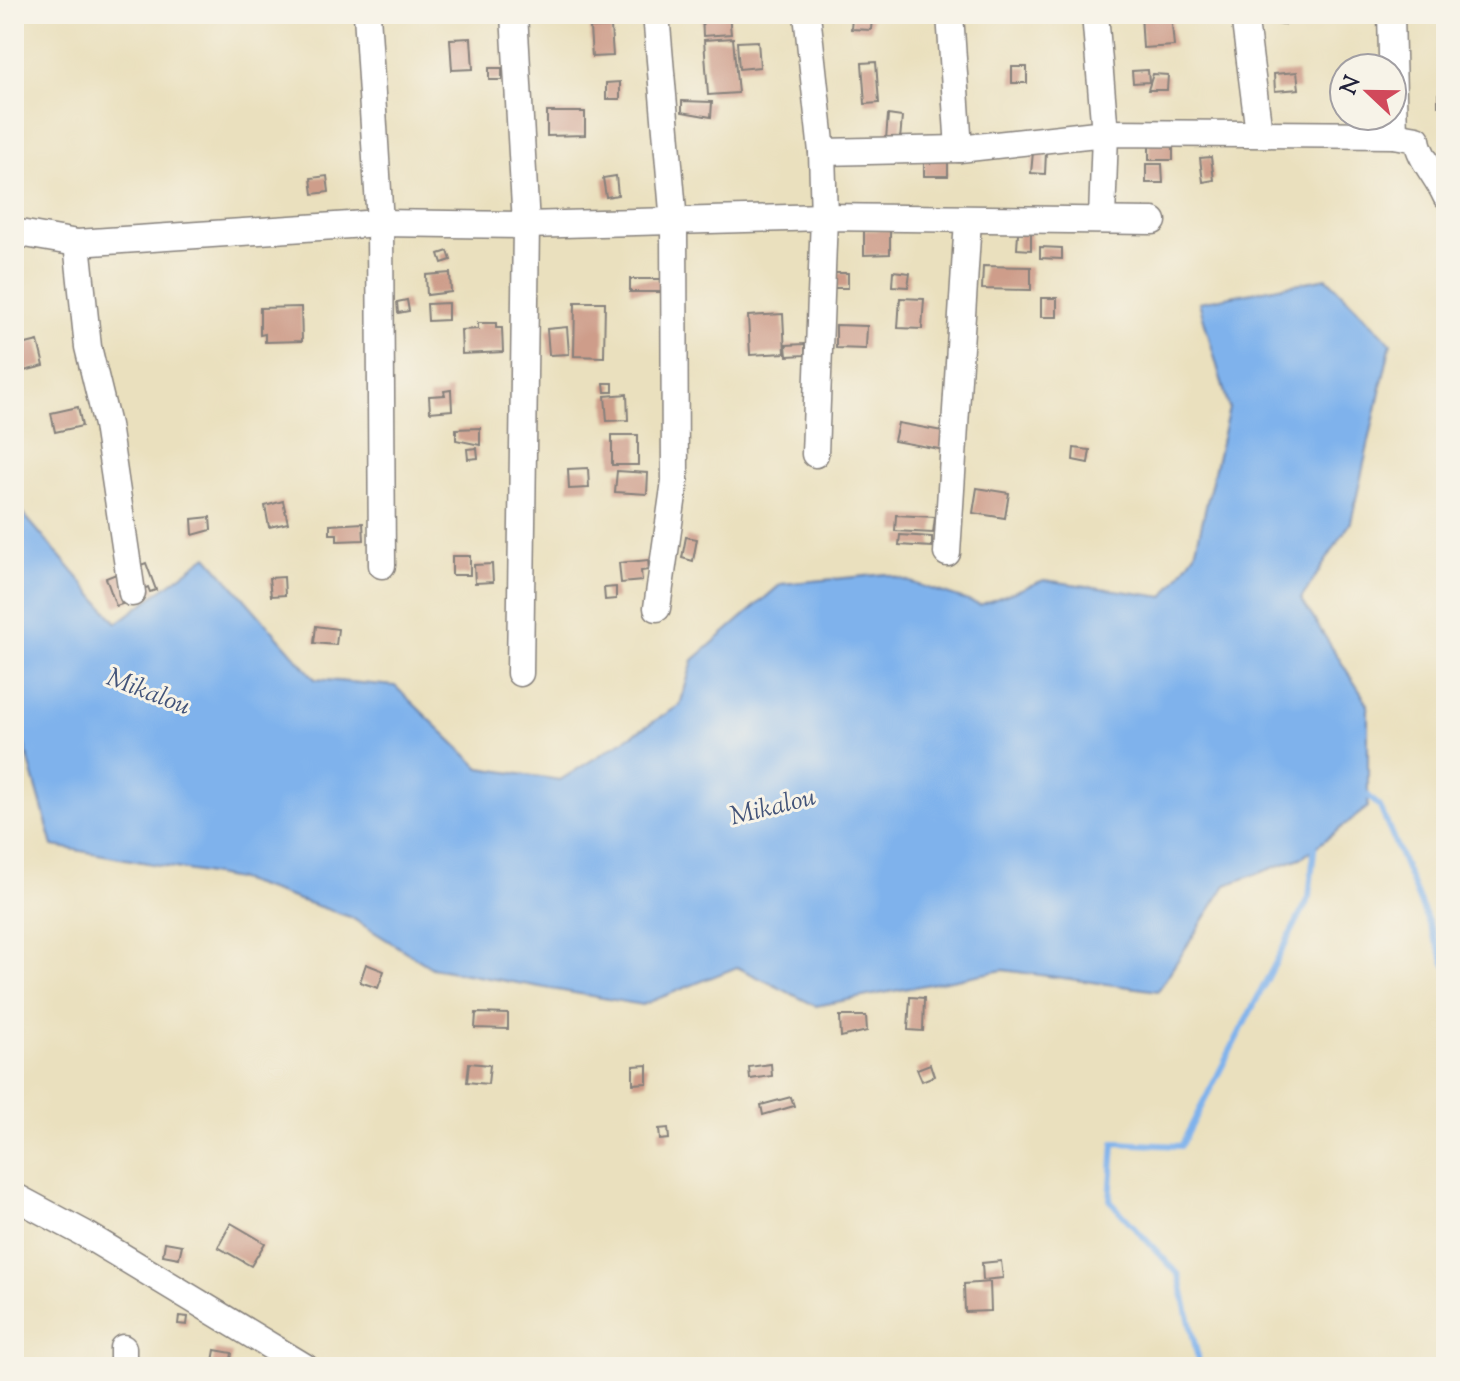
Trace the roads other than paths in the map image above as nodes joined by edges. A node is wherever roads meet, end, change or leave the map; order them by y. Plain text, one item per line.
1 (367, 14) edge
2 (514, 14) edge
3 (656, 14) edge
4 (807, 14) edge
5 (950, 14) edge
6 (1095, 14) edge
7 (1244, 14) edge
8 (1391, 14) edge
9 (1105, 133) junction
10 (1259, 133) junction
11 (1394, 135) junction
12 (959, 149) junction
13 (822, 152) junction
14 (1446, 196) edge
15 (824, 217) junction
16 (1102, 219) junction
17 (968, 220) junction
18 (1153, 221) dead end
19 (380, 223) junction
20 (674, 223) junction
21 (526, 225) junction
22 (14, 232) edge
23 (77, 243) junction
24 (815, 454) dead end
25 (947, 553) dead end
26 (382, 565) dead end
27 (132, 593) dead end
28 (657, 608) dead end
29 (520, 673) dead end
30 (14, 1196) edge
31 (305, 1367) edge

1 - 19 street
2 - 21 street
3 - 20 street
4 - 13 street
5 - 12 street
6 - 9 street
7 - 10 street
8 - 11 street
9 - 10 street
9 - 12 street
9 - 16 street
10 - 11 street
11 - 14 street
12 - 13 street
13 - 15 street
15 - 17 street
15 - 20 street
15 - 24 street
16 - 17 street
16 - 18 street
17 - 25 street
19 - 21 street
19 - 23 street
19 - 26 street
20 - 21 street
20 - 28 street
21 - 29 street
22 - 23 street
23 - 27 street
30 - 31 street

